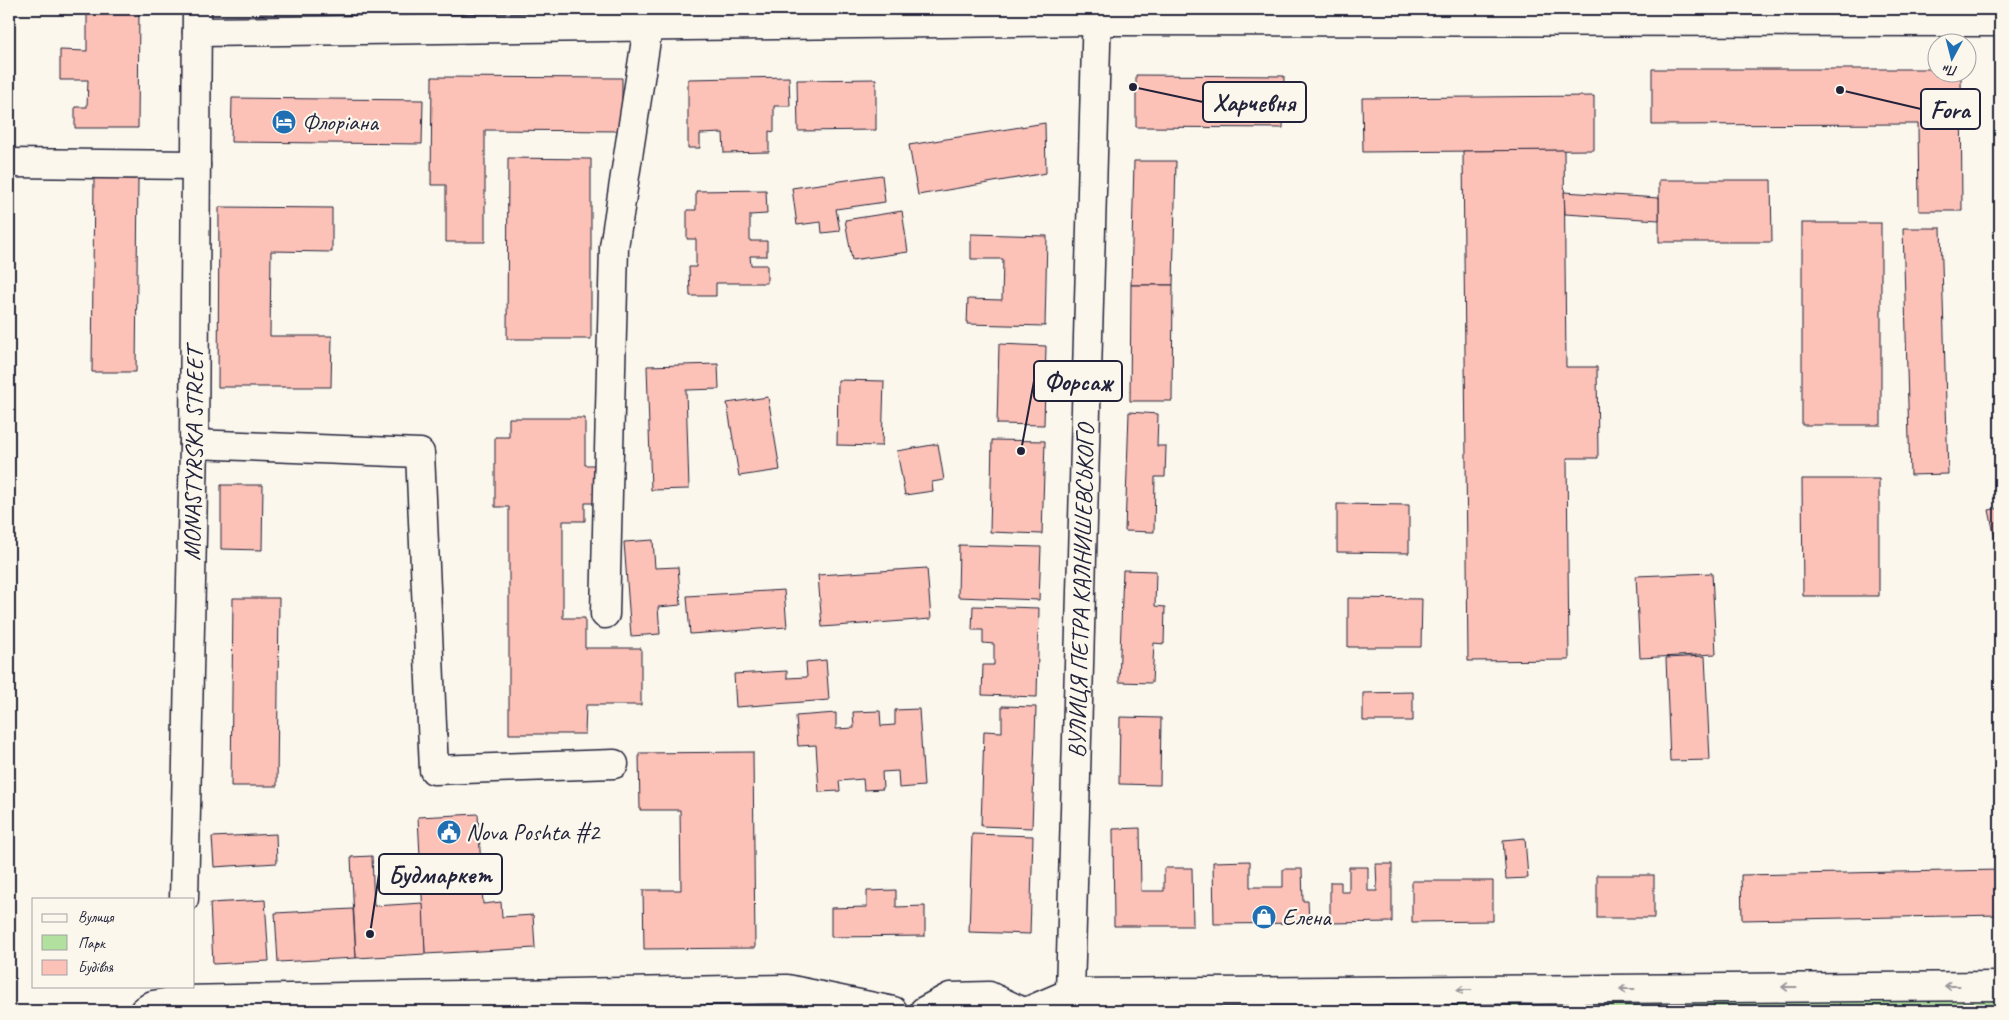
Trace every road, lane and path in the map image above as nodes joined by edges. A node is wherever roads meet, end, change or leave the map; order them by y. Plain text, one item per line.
1 (1097, 15) edge
2 (1440, 15) edge
3 (197, 20) edge
4 (2000, 22) edge
5 (648, 27) junction
6 (9, 163) edge
7 (196, 165) junction
8 (194, 444) junction
9 (605, 614) dead end
10 (614, 764) dead end
11 (184, 898) edge
12 (2000, 986) edge
13 (1070, 993) junction
14 (182, 999) edge
15 (144, 1011) edge
16 (892, 1011) edge
17 (924, 1011) edge
18 (1021, 1011) edge
19 (1028, 1011) edge

1 - 2 street
1 - 5 street
1 - 13 street, ВУЛИЦЯ ПЕТРА КАЛНИШЕВСЬКОГО
2 - 4 street
3 - 5 street
3 - 7 street, MONASTYRSKA STREET
5 - 9 street
6 - 7 street
7 - 8 street, MONASTYRSKA STREET
8 - 10 street
8 - 11 street, MONASTYRSKA STREET
12 -> 13 street
13 - 19 street
14 - 15 street
14 - 16 street
17 - 18 street

